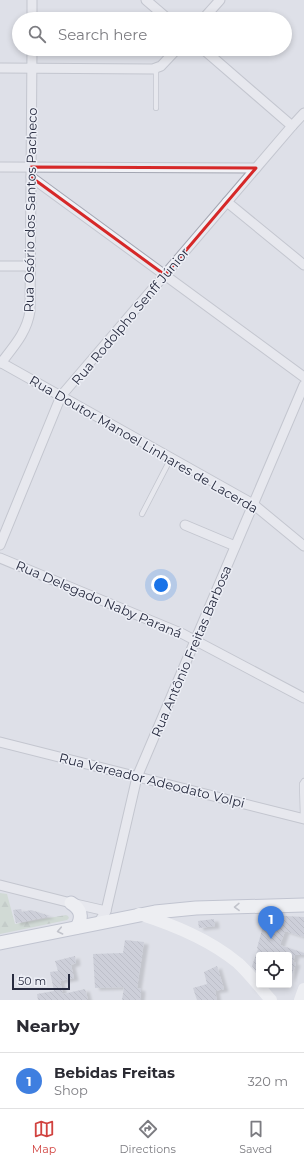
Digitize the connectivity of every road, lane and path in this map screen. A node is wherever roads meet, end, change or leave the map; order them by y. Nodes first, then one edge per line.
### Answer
1 (32, 0) edge
2 (146, 0) edge
3 (220, 0) edge
4 (32, 12) edge
5 (160, 12) edge
6 (209, 12) edge
7 (32, 56) edge
8 (171, 56) edge
9 (211, 56) edge
10 (0, 68) edge
11 (32, 68) junction
12 (156, 68) junction
13 (156, 108) dead end
14 (304, 113) edge
15 (292, 126) junction
16 (0, 166) edge
17 (31, 167) junction
18 (256, 168) junction
19 (31, 177) junction
20 (227, 202) junction
21 (304, 265) edge
22 (0, 266) edge
23 (30, 266) junction
24 (165, 275) junction
25 (1, 362) edge
26 (304, 378) edge
27 (304, 385) edge
28 (62, 396) junction
29 (171, 458) junction
30 (253, 504) junction
31 (142, 514) dead end
32 (185, 525) dead end
33 (0, 545) edge
34 (235, 546) junction
35 (304, 546) edge
36 (0, 558) edge
37 (195, 640) junction
38 (304, 698) edge
39 (0, 742) edge
40 (137, 777) junction
41 (304, 781) edge
42 (303, 806) edge
43 (303, 818) edge
44 (0, 884) edge
45 (71, 903) junction
46 (304, 905) edge
47 (106, 911) junction
48 (139, 914) junction
49 (98, 923) junction
50 (77, 927) junction
51 (0, 943) edge
52 (304, 989) edge
53 (271, 1000) edge
54 (300, 1000) edge

1 - 4 street
2 - 5 street
3 - 6 street
7 - 11 street, Rua Osório dos Santos Pacheco
8 - 12 street
9 - 15 street
10 - 11 street
11 - 12 street
11 - 17 street, Rua Osório dos Santos Pacheco
12 - 13 lane
14 - 15 street, Rua Rodolpho Senff Júnior
15 - 18 street, Rua Rodolpho Senff Júnior
16 - 17 street
17 - 18 street
17 - 19 street, Rua Osório dos Santos Pacheco
18 - 20 street, Rua Rodolpho Senff Júnior
19 - 23 street, Rua Osório dos Santos Pacheco
19 - 24 street
20 - 21 street
20 - 24 street, Rua Rodolpho Senff Júnior
22 - 23 street
23 - 25 street, Rua Osório dos Santos Pacheco
24 - 26 street
24 - 28 street, Rua Rodolpho Senff Júnior
25 - 28 street, Rua Doutor Manoel Linhares de Lacerda
27 - 30 street, Rua Antônio Freitas Barbosa
28 - 29 street, Rua Doutor Manoel Linhares de Lacerda
28 - 33 street, Rua Rodolpho Senff Júnior
29 - 30 street, Rua Doutor Manoel Linhares de Lacerda
29 - 31 lane
30 - 34 street, Rua Antônio Freitas Barbosa
30 - 35 street, Rua Doutor Manoel Linhares de Lacerda
32 - 34 street
34 - 37 street, Rua Antônio Freitas Barbosa
36 - 37 street, Rua Delegado Naby Paraná
37 - 38 street, Rua Delegado Naby Paraná
37 - 40 street, Rua Antônio Freitas Barbosa
39 - 40 street, Rua Vereador Adeodato Volpi
40 - 43 street, Rua Vereador Adeodato Volpi
40 - 47 street, Rua Antônio Freitas Barbosa
41 - 42 lane
42 - 43 lane
44 - 45 street
45 - 47 street
45 - 50 main road
46 -> 48 main road
47 - 49 street, Rua Antônio Freitas Barbosa
48 - 49 main road
48 - 53 street
49 - 50 main road
50 -> 51 main road
52 - 54 street

